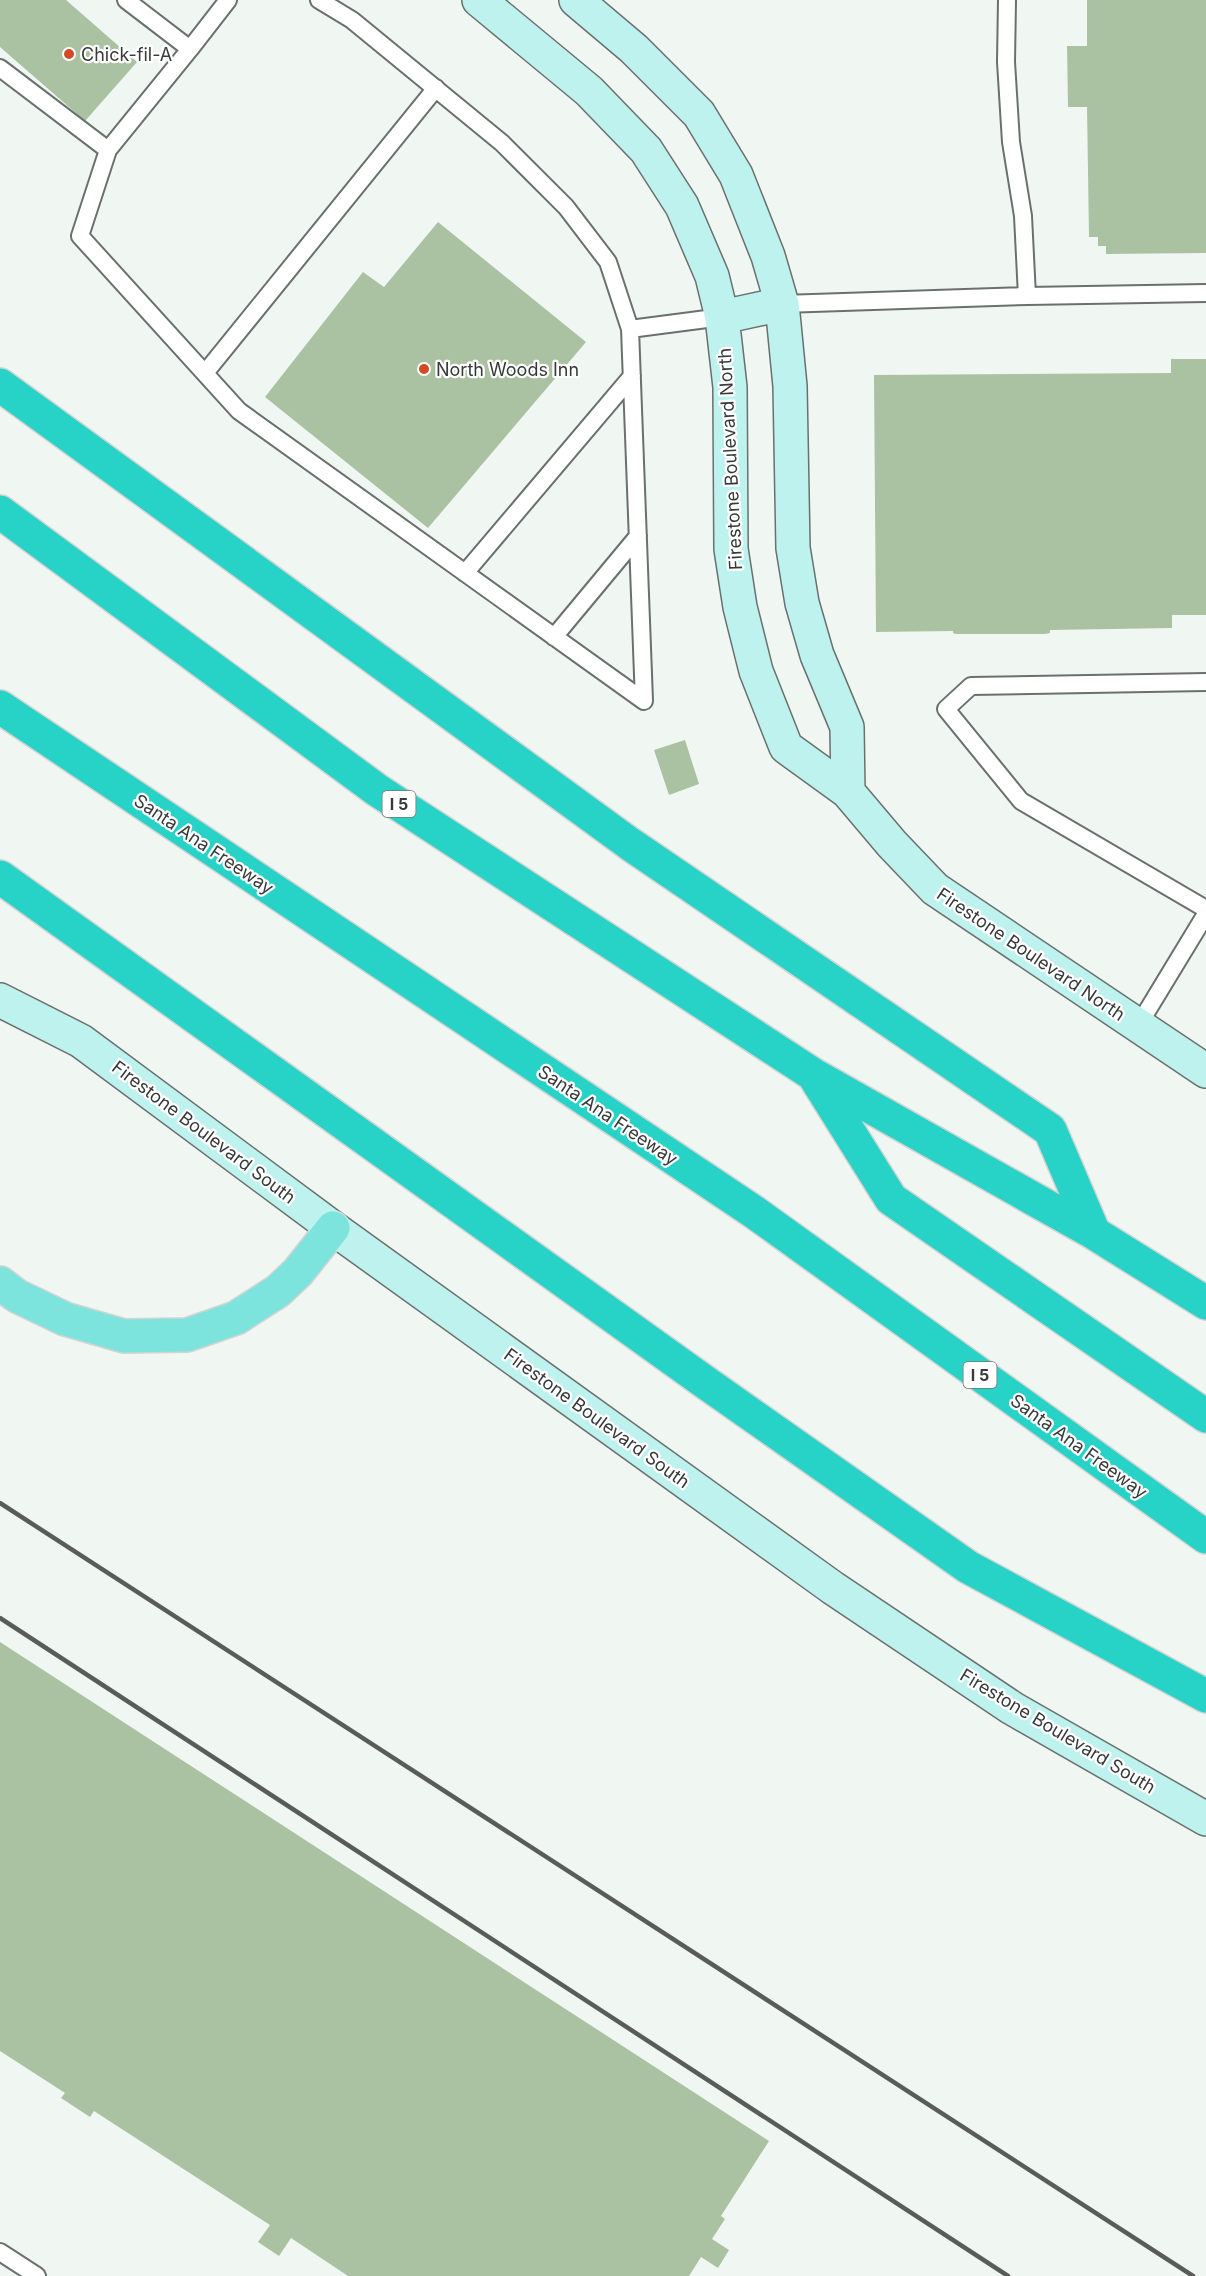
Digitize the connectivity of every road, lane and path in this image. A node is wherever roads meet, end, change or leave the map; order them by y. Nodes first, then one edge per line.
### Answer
1 (126, 0) edge
2 (228, 0) edge
3 (319, 0) edge
4 (479, 0) edge
5 (576, 0) edge
6 (1007, 0) edge
7 (190, 50) junction
8 (0, 68) edge
9 (436, 88) junction
10 (108, 150) junction
11 (1206, 293) edge
12 (1027, 296) junction
13 (782, 304) junction
14 (722, 316) junction
15 (630, 329) junction
16 (205, 373) junction
17 (632, 376) junction
18 (0, 385) edge
19 (0, 512) edge
20 (638, 536) junction
21 (465, 573) junction
22 (554, 637) junction
23 (1206, 682) edge
24 (0, 707) edge
25 (848, 792) junction
26 (0, 877) edge
27 (1206, 909) edge
28 (1206, 914) edge
29 (0, 1000) edge
30 (1138, 1026) junction
31 (1206, 1071) edge
32 (814, 1075) junction
33 (333, 1228) junction
34 (1095, 1233) junction
35 (0, 1283) edge
36 (1206, 1303) edge
37 (1206, 1416) edge
38 (1206, 1537) edge
39 (1206, 1696) edge
40 (1206, 1819) edge
41 (0, 2252) edge
42 (38, 2276) edge

1 - 7 lane
2 - 7 lane
3 - 9 lane
4 - 14 street, Firestone Boulevard North
5 - 13 street
6 - 12 lane
7 - 10 lane
8 - 10 lane
9 - 15 lane
9 - 16 lane
10 - 16 lane
11 - 12 lane
12 - 13 lane
13 - 14 street
13 - 25 street
14 - 15 lane
14 - 25 street, Firestone Boulevard North
15 - 17 lane
16 - 21 lane
17 - 20 lane
17 - 21 lane
18 - 34 highway
19 - 32 highway, I 5
20 - 22 lane
20 - 22 lane
21 - 22 lane
23 - 27 lane
24 - 38 highway, Santa Ana Freeway / I 5
25 - 30 street, Firestone Boulevard North
26 - 39 highway
28 - 30 lane
29 - 33 street, Firestone Boulevard South
30 - 31 street, Firestone Boulevard North
32 - 34 highway, I 5
32 - 37 highway
33 - 35 main road
33 - 40 street, Firestone Boulevard South
34 - 36 highway, I 5
41 - 42 lane

